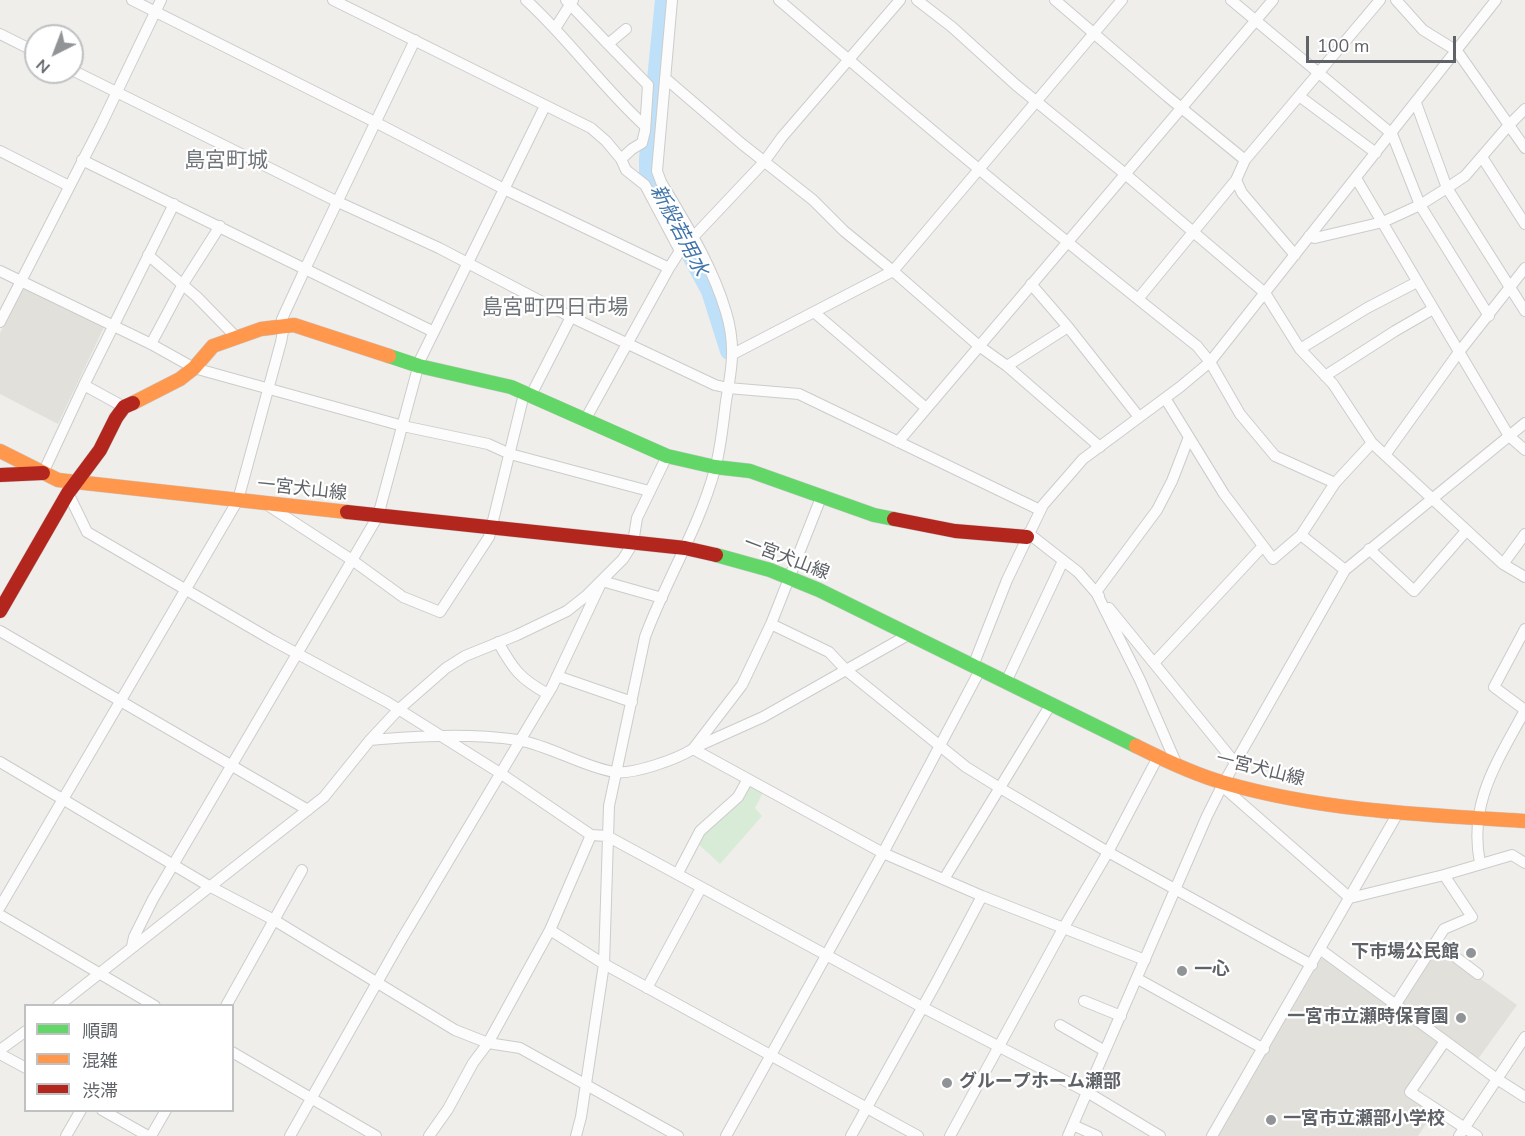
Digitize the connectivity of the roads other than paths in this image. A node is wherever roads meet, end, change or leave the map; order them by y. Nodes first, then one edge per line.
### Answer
1 (132, 0) edge
2 (161, 0) edge
3 (333, 0) edge
4 (526, 0) edge
5 (672, 0) edge
6 (779, 0) edge
7 (900, 0) edge
8 (918, 0) edge
9 (1055, 0) edge
10 (1122, 0) edge
11 (1231, 0) edge
12 (1273, 0) edge
13 (1380, 0) edge
14 (1396, 0) edge
15 (1496, 0) edge
16 (570, 1) edge
17 (155, 11) junction
18 (1256, 21) junction
19 (556, 27) junction
20 (626, 29) dead end
21 (1094, 33) junction
22 (1, 38) edge
23 (415, 40) junction
24 (608, 44) junction
25 (24, 47) edge
26 (1457, 51) junction
27 (848, 60) junction
28 (1317, 74) junction
29 (84, 76) edge
30 (665, 78) junction
31 (116, 92) junction
32 (1299, 96) junction
33 (1037, 103) junction
34 (1416, 103) junction
35 (545, 106) junction
36 (1181, 108) junction
37 (1525, 109) edge
38 (375, 122) junction
39 (1509, 125) junction
40 (645, 126) junction
41 (1392, 134) junction
42 (1525, 148) edge
43 (0, 151) edge
44 (1376, 153) junction
45 (1482, 157) junction
46 (621, 159) junction
47 (82, 160) junction
48 (1245, 160) junction
49 (764, 162) junction
50 (979, 169) junction
51 (1125, 173) junction
52 (1356, 178) junction
53 (1236, 180) junction
54 (69, 186) junction
55 (1447, 188) junction
56 (504, 189) junction
57 (338, 202) junction
58 (174, 204) junction
59 (1420, 205) junction
60 (1383, 222) junction
61 (1525, 224) edge
62 (220, 226) junction
63 (1194, 232) junction
64 (1309, 236) junction
65 (694, 239) junction
66 (1066, 243) junction
67 (682, 250) junction
68 (148, 255) junction
69 (1295, 255) junction
70 (468, 262) junction
71 (669, 268) junction
72 (1525, 268) edge
73 (305, 269) junction
74 (0, 271) edge
75 (893, 271) junction
76 (20, 281) junction
77 (1417, 282) junction
78 (1031, 284) junction
79 (183, 285) junction
80 (1509, 288) junction
81 (1265, 293) junction
82 (1138, 299) junction
83 (1433, 309) junction
84 (1525, 312) edge
85 (815, 313) junction
86 (1489, 316) junction
87 (571, 317) junction
88 (0, 322) edge
89 (113, 326) junction
90 (284, 326) junction
91 (1068, 327) junction
92 (434, 332) junction
93 (236, 337) junction
94 (151, 344) junction
95 (627, 344) junction
96 (979, 346) junction
97 (1300, 349) junction
98 (1459, 352) junction
99 (733, 354) junction
100 (1210, 362) junction
101 (419, 366) junction
102 (1007, 366) junction
103 (194, 368) junction
104 (1325, 376) junction
105 (84, 385) junction
106 (728, 388) junction
107 (268, 390) junction
108 (527, 394) junction
109 (1165, 398) junction
110 (124, 407) junction
111 (926, 408) junction
112 (1139, 417) junction
113 (585, 420) junction
114 (1525, 423) edge
115 (403, 426) junction
116 (1509, 436) junction
117 (1189, 437) junction
118 (898, 441) junction
119 (1372, 443) junction
120 (1100, 447) junction
121 (1525, 450) edge
122 (0, 451) edge
123 (510, 454) junction
124 (1385, 455) junction
125 (667, 456) junction
126 (716, 467) junction
127 (43, 473) junction
128 (0, 475) edge
129 (1335, 483) junction
130 (73, 488) junction
131 (649, 491) junction
132 (822, 495) junction
133 (1431, 498) junction
134 (238, 500) junction
135 (266, 504) junction
136 (1040, 510) junction
137 (378, 516) junction
138 (490, 528) junction
139 (1466, 531) junction
140 (1525, 534) edge
141 (1028, 535) junction
142 (1301, 535) junction
143 (633, 543) junction
144 (1263, 546) junction
145 (685, 548) junction
146 (1369, 549) junction
147 (352, 560) junction
148 (1063, 561) junction
149 (1503, 564) junction
150 (1345, 570) junction
151 (789, 576) junction
152 (1525, 577) edge
153 (602, 581) junction
154 (185, 590) junction
155 (1096, 592) junction
156 (662, 598) junction
157 (0, 611) edge
158 (771, 624) junction
159 (1525, 628) edge
160 (0, 631) edge
161 (908, 634) junction
162 (498, 642) junction
163 (298, 654) junction
164 (1154, 663) junction
165 (976, 668) junction
166 (846, 670) junction
167 (557, 676) junction
168 (1006, 682) junction
169 (548, 694) junction
170 (121, 700) junction
171 (632, 702) junction
172 (1050, 704) junction
173 (398, 710) junction
174 (1525, 710) edge
175 (440, 736) junction
176 (370, 740) junction
177 (520, 741) junction
178 (940, 745) junction
179 (693, 748) junction
180 (1158, 757) junction
181 (0, 762) edge
182 (1236, 764) junction
183 (233, 765) junction
184 (1178, 765) junction
185 (616, 772) junction
186 (500, 773) junction
187 (748, 778) junction
188 (1223, 785) junction
189 (1000, 788) junction
190 (63, 800) junction
191 (309, 810) junction
192 (1398, 813) junction
193 (1478, 819) junction
194 (1525, 821) edge
195 (591, 835) junction
196 (607, 836) junction
197 (1108, 852) junction
198 (883, 853) junction
199 (1480, 863) junction
200 (1525, 863) edge
201 (173, 865) junction
202 (302, 870) dead end
203 (678, 873) junction
204 (1444, 875) junction
205 (944, 879) junction
206 (209, 886) junction
207 (701, 888) junction
208 (1176, 888) junction
209 (982, 896) junction
210 (1350, 898) junction
211 (0, 907) edge
212 (0, 915) edge
213 (274, 920) junction
214 (1064, 927) junction
215 (550, 930) junction
216 (1437, 943) junction
217 (132, 946) junction
218 (1321, 950) junction
219 (827, 954) junction
220 (1145, 960) junction
221 (604, 964) junction
222 (1312, 964) junction
223 (99, 972) junction
224 (1478, 974) dead end
225 (1138, 979) junction
226 (378, 982) junction
227 (647, 988) junction
228 (1084, 1001) dead end
229 (59, 1004) edge
230 (147, 1004) edge
231 (227, 1004) edge
232 (1396, 1004) junction
233 (922, 1007) junction
234 (1121, 1016) junction
235 (1060, 1025) dead end
236 (24, 1033) edge
237 (1525, 1037) edge
238 (1445, 1041) junction
239 (488, 1043) junction
240 (998, 1048) junction
241 (1264, 1049) junction
242 (1105, 1051) junction
243 (0, 1052) edge
244 (234, 1053) edge
245 (771, 1055) junction
246 (24, 1067) edge
247 (1497, 1079) junction
248 (586, 1086) junction
249 (1088, 1092) junction
250 (312, 1097) junction
251 (1525, 1097) edge
252 (867, 1108) junction
253 (80, 1112) edge
254 (106, 1112) edge
255 (165, 1112) edge
256 (1073, 1125) junction
257 (1462, 1132) edge
258 (66, 1136) edge
259 (149, 1136) edge
260 (290, 1136) edge
261 (376, 1136) edge
262 (429, 1136) edge
263 (576, 1136) edge
264 (678, 1136) edge
265 (726, 1136) edge
266 (851, 1136) edge
267 (918, 1136) edge
268 (950, 1136) edge
269 (1068, 1136) edge
270 (1096, 1136) edge
271 (1160, 1136) edge
272 (1212, 1136) edge
273 (1477, 1136) edge

1 - 17 street
2 - 17 street
3 - 23 street
4 - 19 street
5 - 30 street
6 - 27 street
7 - 27 street
8 - 33 street
9 - 21 street
10 - 21 street
11 - 18 street
12 - 18 street
13 - 28 street
14 - 26 street
15 - 26 street
16 - 19 street
16 - 24 street
17 - 31 street
17 - 38 street
18 - 28 street
18 - 36 street
19 - 40 street
20 - 24 street
21 - 33 street
21 - 36 street
22 - 25 street
23 - 35 street
23 - 38 street
24 - 40 street
26 - 34 street
26 - 39 street
27 - 49 street
27 - 50 street
28 - 32 street
28 - 41 street
29 - 31 street
30 - 49 street
30 - 65 street
31 - 47 street
31 - 57 street
32 - 44 street
32 - 48 street
33 - 50 street
33 - 51 street
34 - 41 street
34 - 55 street
35 - 46 street
35 - 56 street
36 - 48 street
36 - 51 street
37 - 39 street
38 - 56 street
38 - 57 street
39 - 42 street
39 - 45 street
40 - 46 street
41 - 44 street
41 - 59 street
43 - 54 street
44 - 52 street
45 - 55 street
45 - 61 street
46 - 67 street
47 - 54 street
47 - 58 street
48 - 53 street
49 - 65 street
49 - 75 street
50 - 66 street
50 - 75 street
51 - 63 street
51 - 66 street
52 - 60 street
52 - 64 street
53 - 63 street
53 - 69 street
54 - 76 street
55 - 59 street
55 - 80 street
56 - 70 street
56 - 71 street
57 - 70 street
57 - 73 street
58 - 62 street
58 - 68 street
59 - 60 street
59 - 86 street
60 - 64 street
60 - 77 street
62 - 73 street
62 - 79 street
63 - 81 street
63 - 82 street
64 - 69 street
65 - 67 street
65 - 99 street
66 - 78 street
66 - 82 street
67 - 71 street
68 - 79 street
68 - 89 street
69 - 81 street
70 - 87 street
70 - 92 street
71 - 95 street
72 - 80 street
73 - 90 street
73 - 92 street
74 - 76 street
75 - 85 street
75 - 96 street
76 - 88 street
76 - 89 street
77 - 83 street
77 - 97 street
78 - 91 street
78 - 96 street
79 - 93 street
79 - 94 street
80 - 84 street
80 - 86 street
81 - 97 street
81 - 100 street
82 - 100 street
83 - 98 street
83 - 104 street
85 - 99 street
85 - 111 street
86 - 98 street
87 - 95 street
87 - 108 street
89 - 94 street
89 - 105 street
90 - 93 main road
90 - 101 main road
90 - 107 street
91 - 102 street
91 - 112 street
92 - 101 street
93 - 103 main road
94 - 103 street
95 - 106 street
95 - 113 street
96 - 102 street
96 - 111 street
97 - 104 street
98 - 116 street
98 - 124 street
99 - 106 street
100 - 109 street
100 - 129 street
101 - 108 main road
101 - 115 street
102 - 120 street
103 - 107 street
103 - 110 main road
104 - 119 street
105 - 110 street
105 - 127 street
106 - 118 street
106 - 126 street
107 - 115 street
107 - 134 street
108 - 113 main road
108 - 123 street
109 - 112 street
109 - 117 street
110 - 130 main road
111 - 118 street
112 - 120 street
113 - 125 main road
114 - 116 street
115 - 123 street
115 - 137 street
116 - 121 street
116 - 133 street
117 - 144 street
117 - 155 street
118 - 136 street
119 - 124 street
119 - 129 street
120 - 136 street
122 - 127 main road, 一宮犬山線
123 - 131 street
123 - 138 street
124 - 133 street
125 - 126 main road
125 - 131 street
126 - 132 main road
126 - 145 street
127 - 128 main road
127 - 130 main road, 一宮犬山線
129 - 142 street
130 - 134 main road, 一宮犬山線
130 - 154 street
130 - 157 main road
131 - 143 street
132 - 141 main road
132 - 151 street
133 - 139 street
133 - 146 street
134 - 135 main road, 一宮犬山線
134 - 154 street
135 - 137 main road, 一宮犬山線
135 - 147 street
136 - 141 street
137 - 138 main road, 一宮犬山線
137 - 147 street
138 - 143 main road, 一宮犬山線
138 - 147 street
139 - 146 street
139 - 149 street
140 - 149 street
141 - 148 street
141 - 165 street
142 - 144 street
142 - 150 street
143 - 145 main road, 一宮犬山線
143 - 153 street
144 - 164 street
145 - 151 main road, 一宮犬山線
145 - 156 street
146 - 150 street
147 - 163 street
148 - 155 street
148 - 168 street
149 - 152 street
150 - 182 street
151 - 158 street
151 - 161 main road, 一宮犬山線
153 - 156 street
153 - 162 street
153 - 167 street
154 - 163 street
154 - 170 street
155 - 164 street
155 - 184 street
156 - 171 street
158 - 166 street
158 - 179 street
159 - 174 street
160 - 170 street
161 - 165 main road, 一宮犬山線
161 - 166 street
162 - 169 street
162 - 173 street
163 - 173 street
163 - 183 street
164 - 182 street
165 - 168 main road, 一宮犬山線
165 - 178 street
166 - 178 street
166 - 179 street
167 - 169 street
167 - 171 street
168 - 172 main road, 一宮犬山線
169 - 177 street
170 - 183 street
170 - 190 street
171 - 185 street
172 - 180 main road, 一宮犬山線
172 - 189 street
173 - 175 street
173 - 176 street
174 - 193 street
175 - 176 street
175 - 177 street
175 - 186 street
176 - 191 street
177 - 185 street
177 - 186 street
178 - 189 street
178 - 198 street
179 - 185 street
179 - 187 street
180 - 184 main road, 一宮犬山線
180 - 197 street
181 - 190 street
182 - 188 street
183 - 191 street
183 - 201 street
184 - 188 main road, 一宮犬山線
185 - 196 street
186 - 195 street
186 - 226 street
187 - 198 street
187 - 203 street
188 - 192 main road, 一宮犬山線
188 - 208 street
188 - 210 street
189 - 197 street
189 - 205 street
190 - 201 street
190 - 211 street
191 - 206 street
192 - 193 main road, 一宮犬山線
192 - 210 street
193 - 194 main road, 一宮犬山線
193 - 199 street
195 - 196 street
195 - 215 street
196 - 203 street
196 - 221 street
197 - 208 street
197 - 214 street
198 - 205 street
198 - 219 street
199 - 200 street
199 - 204 street
201 - 206 street
201 - 217 street
202 - 213 street
203 - 207 street
204 - 210 street
204 - 216 street
205 - 209 street
206 - 213 street
206 - 217 street
207 - 219 street
207 - 227 street
208 - 220 street
208 - 222 street
209 - 214 street
209 - 233 street
210 - 218 street
212 - 223 street
213 - 226 street
213 - 231 street
214 - 220 street
214 - 240 street
215 - 221 street
215 - 239 street
216 - 224 street
216 - 232 street
217 - 223 street
218 - 222 street
218 - 232 street
219 - 233 street
219 - 245 street
220 - 225 street
221 - 227 street
221 - 248 street
222 - 241 street
223 - 229 street
223 - 230 street
225 - 234 street
225 - 241 street
226 - 239 street
226 - 250 street
227 - 245 street
228 - 234 street
232 - 238 street
233 - 240 street
233 - 252 street
234 - 242 street
235 - 242 street
236 - 243 street
237 - 247 street
238 - 247 street
238 - 257 street
239 - 248 street
239 - 262 street
240 - 249 street
240 - 268 street
241 - 272 street
242 - 249 street
243 - 246 street
244 - 250 street
245 - 252 street
245 - 265 street
247 - 251 street
247 - 257 street
248 - 263 street
248 - 264 street
249 - 256 street
249 - 271 street
250 - 260 street
250 - 261 street
252 - 266 street
252 - 267 street
253 - 258 street
254 - 259 street
255 - 259 street
256 - 269 street
256 - 270 street
257 - 273 street

